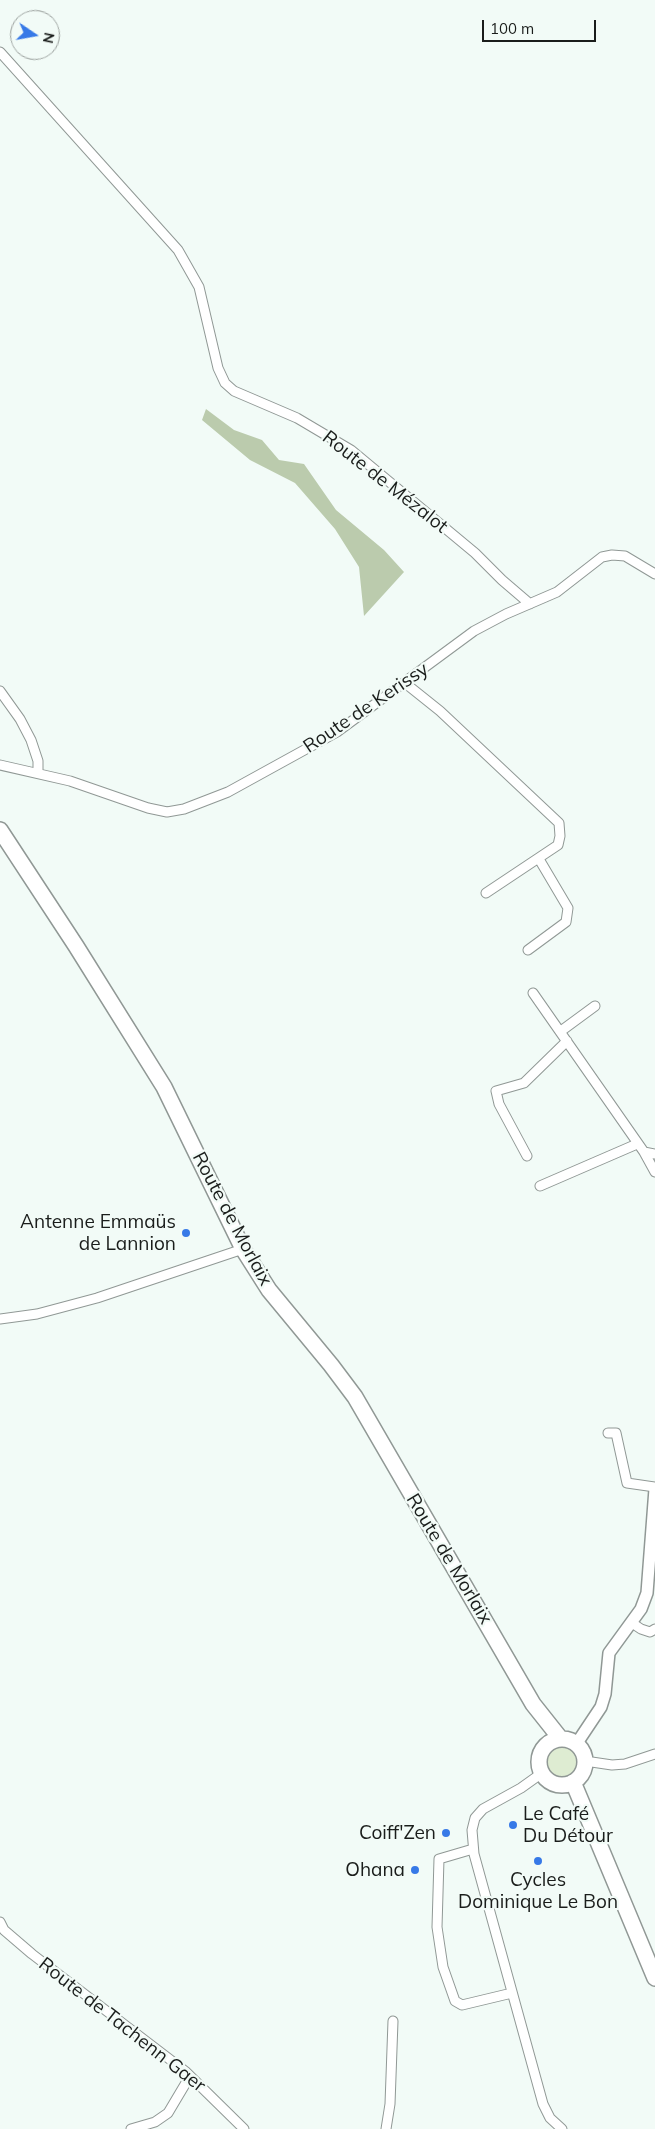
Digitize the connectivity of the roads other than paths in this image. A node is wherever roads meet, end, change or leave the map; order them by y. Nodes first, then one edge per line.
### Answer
1 (0, 52) edge
2 (655, 574) edge
3 (530, 604) junction
4 (405, 683) junction
5 (0, 691) edge
6 (0, 764) edge
7 (38, 773) junction
8 (0, 830) edge
9 (538, 859) junction
10 (486, 893) dead end
11 (528, 950) dead end
12 (533, 993) dead end
13 (595, 1006) dead end
14 (561, 1031) junction
15 (568, 1041) junction
16 (637, 1144) junction
17 (644, 1152) junction
18 (655, 1154) edge
19 (527, 1156) dead end
20 (655, 1172) edge
21 (540, 1186) dead end
22 (243, 1248) junction
23 (0, 1319) edge
24 (608, 1433) dead end
25 (655, 1488) edge
26 (632, 1623) junction
27 (655, 1629) edge
28 (533, 1704) junction
29 (560, 1738) junction
30 (577, 1744) junction
31 (545, 1746) junction
32 (655, 1754) edge
33 (586, 1761) junction
34 (542, 1773) junction
35 (573, 1782) junction
36 (473, 1849) junction
37 (1, 1927) edge
38 (655, 1978) edge
39 (512, 1993) junction
40 (393, 2020) dead end
41 (190, 2076) junction
42 (131, 2129) edge
43 (244, 2129) edge
44 (386, 2129) edge
45 (562, 2129) edge

1 - 3 street, Route de Mézalot
2 - 3 street, Route de Kerissy
3 - 4 street, Route de Kerissy
4 - 7 street, Route de Kerissy
4 - 9 street
5 - 7 street
6 - 7 street, Route de Kerissy
8 - 22 main road, Route de Morlaix
9 - 10 street
9 - 11 street
12 - 14 street
13 - 14 street
14 - 15 street
15 - 16 street
15 - 19 street
16 - 17 street
16 - 21 street
17 - 18 street
17 - 20 street
22 - 23 street
22 - 28 main road, Route de Morlaix
24 - 25 street
25 - 26 street
26 - 27 street
26 - 30 street
28 - 29 main road, Route de Morlaix
28 - 31 main road, Route de Morlaix
29 - 30 main road
29 - 31 main road
30 - 33 main road
31 - 34 main road
32 - 33 street
33 - 35 main road
34 - 35 main road
34 - 36 street
35 - 38 main road
36 - 39 street
36 - 39 street
37 - 41 street, Route de Tachenn Gaer
39 - 45 street
40 - 44 street
41 - 42 street
41 - 43 street, Route de Tachenn Gaer

